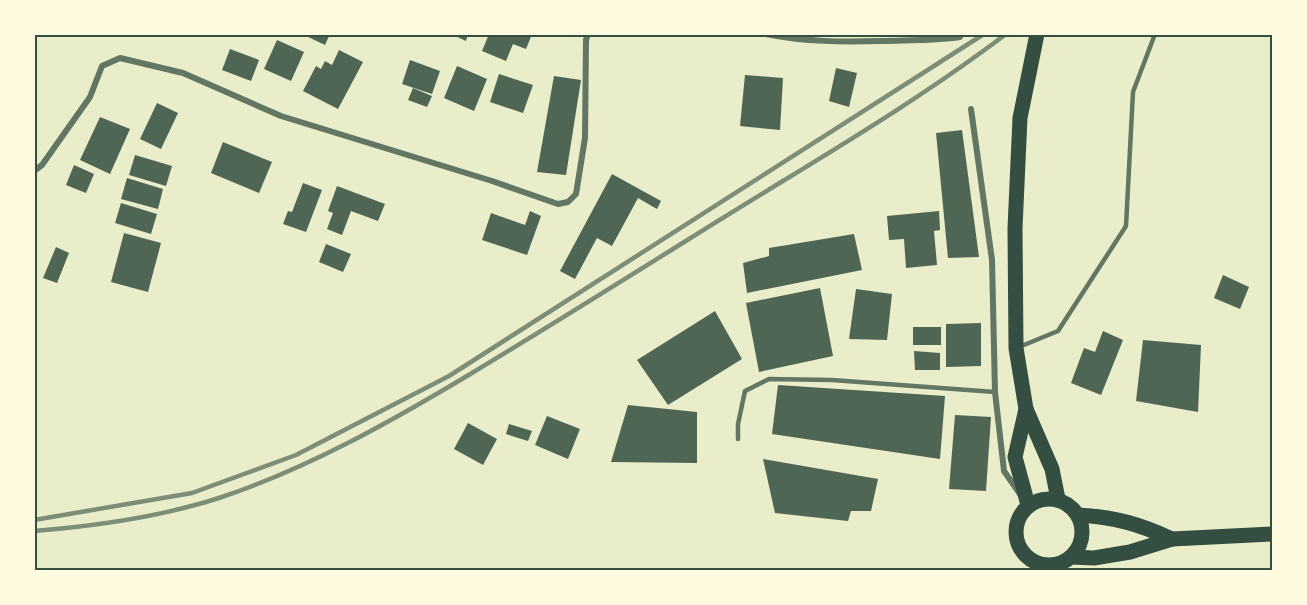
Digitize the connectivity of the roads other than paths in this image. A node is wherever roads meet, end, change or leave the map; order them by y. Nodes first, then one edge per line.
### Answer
1 (588, 34) edge
2 (766, 34) edge
3 (961, 34) edge
4 (1037, 34) edge
5 (1155, 34) edge
6 (971, 109) dead end
7 (34, 171) edge
8 (1016, 348) junction
9 (995, 392) junction
10 (1026, 409) junction
11 (738, 439) dead end
12 (1058, 499) junction
13 (1028, 505) junction
14 (1078, 515) junction
15 (1272, 534) edge
16 (1172, 539) junction
17 (1023, 553) junction
18 (1060, 564) edge
19 (1021, 570) edge

1 - 7 street
2 - 3 street
4 - 8 main road
5 - 8 lane
6 - 9 street
8 - 10 main road
9 - 11 lane
9 - 13 street
10 - 12 main road
10 - 13 main road
12 - 13 main road
12 - 14 main road
13 - 17 main road
14 - 16 main road
14 - 18 main road
15 - 16 main road
16 - 18 main road
17 - 18 main road
17 - 19 main road

